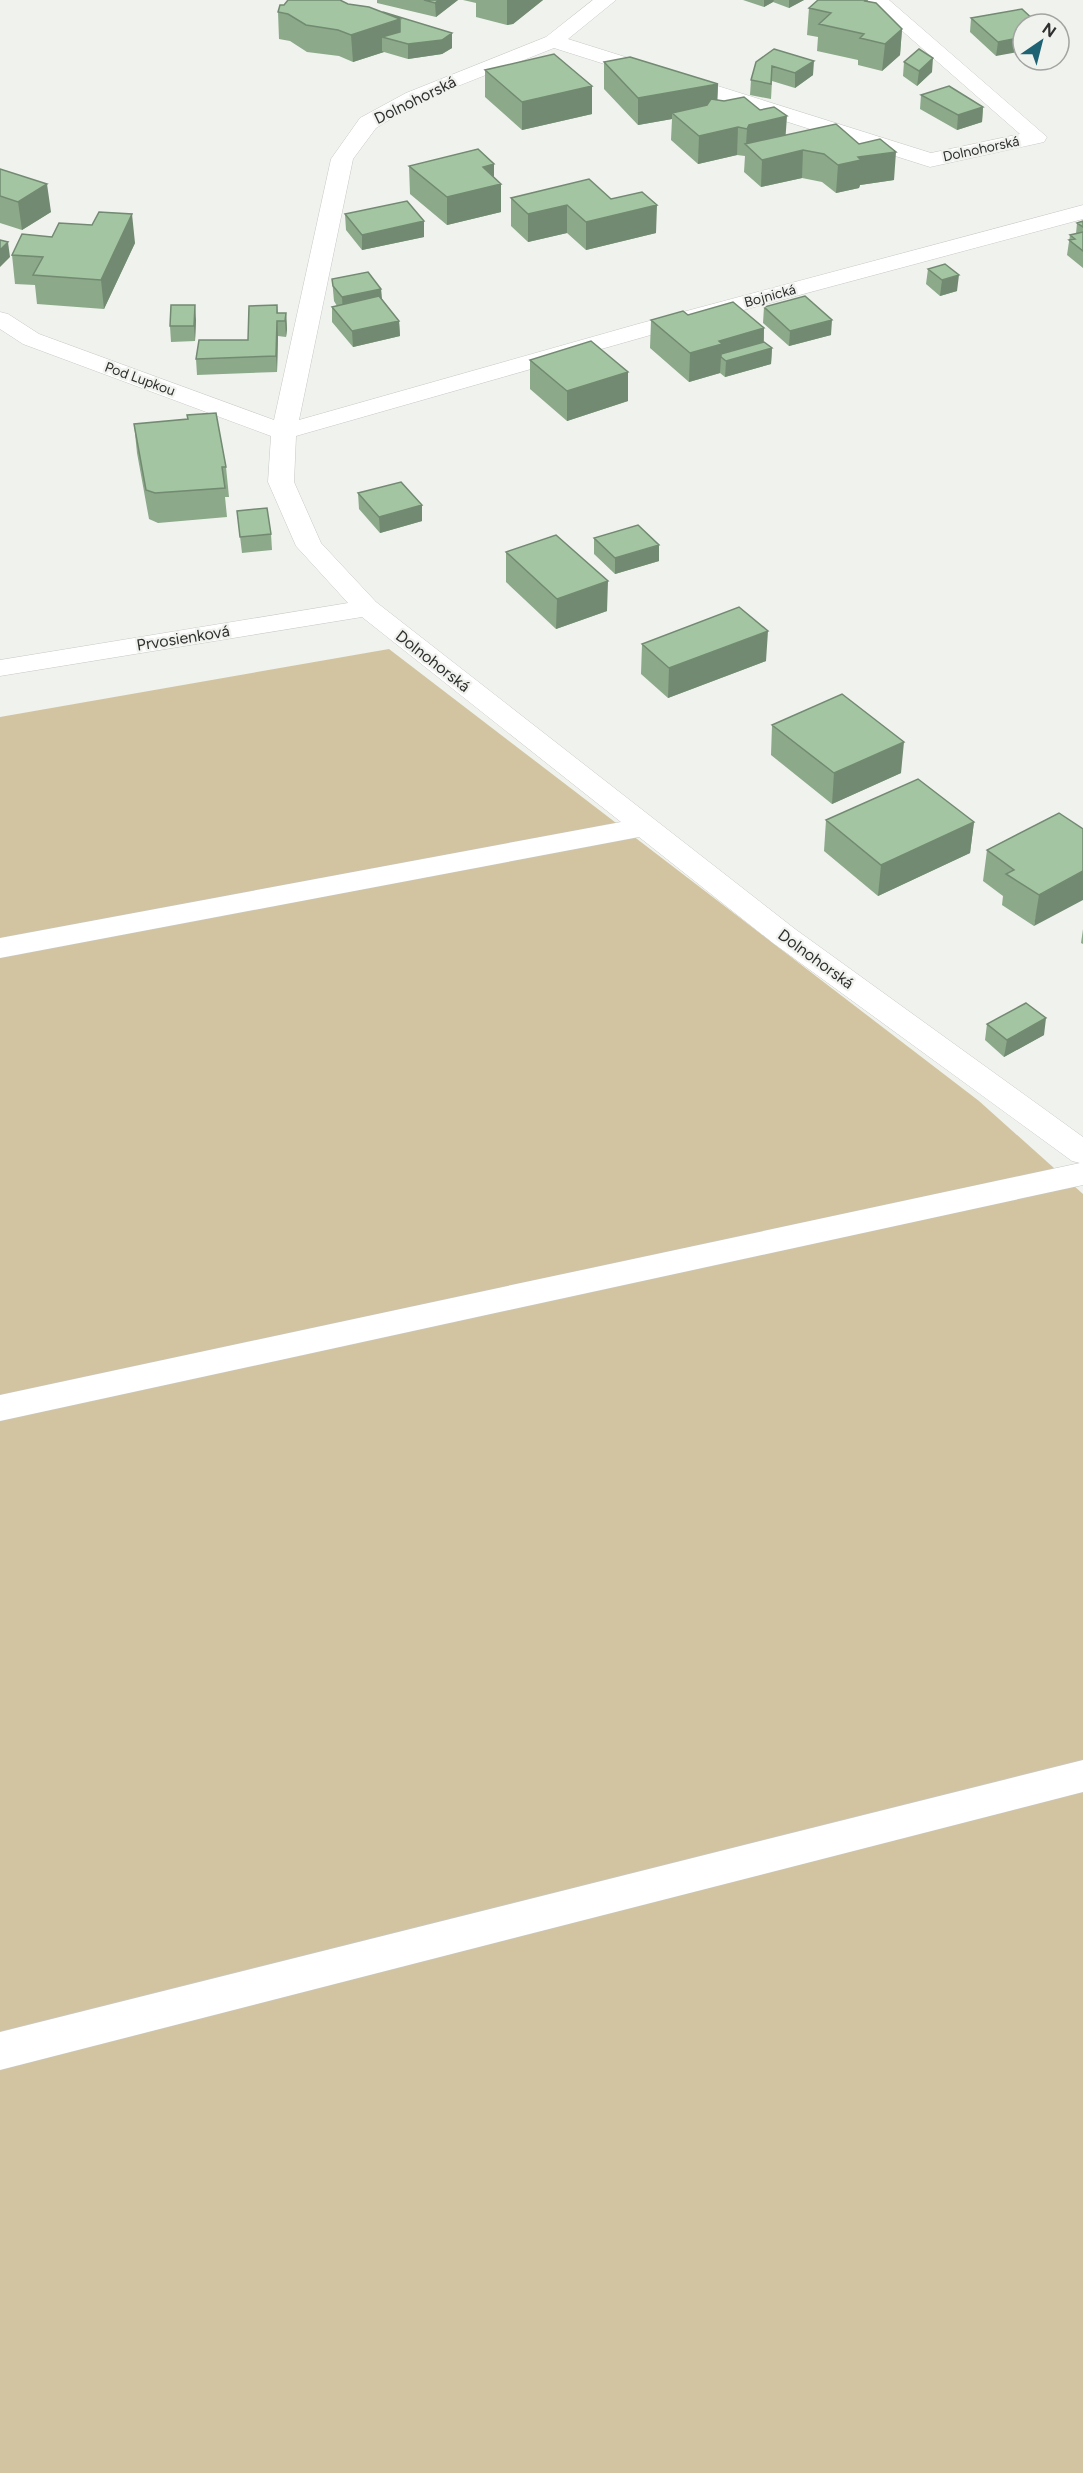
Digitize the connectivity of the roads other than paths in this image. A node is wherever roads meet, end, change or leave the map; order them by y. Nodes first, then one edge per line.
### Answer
1 (606, 0) edge
2 (877, 0) edge
3 (553, 41) junction
4 (1083, 212) edge
5 (0, 319) edge
6 (284, 432) junction
7 (367, 608) junction
8 (0, 668) edge
9 (644, 827) junction
10 (0, 948) edge
11 (1083, 1153) edge
12 (1083, 1174) edge
13 (0, 1408) edge
14 (1083, 1776) edge
15 (0, 2051) edge

1 - 3 street, Dolnohorská
2 - 3 street, Dolnohorská
3 - 6 street, Dolnohorská
4 - 6 street, Bojnická
5 - 6 street, Pod Lupkou
6 - 7 street, Dolnohorská
7 - 8 street, Prvosienková
7 - 9 street, Dolnohorská
9 - 10 street
9 - 11 street, Dolnohorská
12 - 13 street
14 - 15 street

